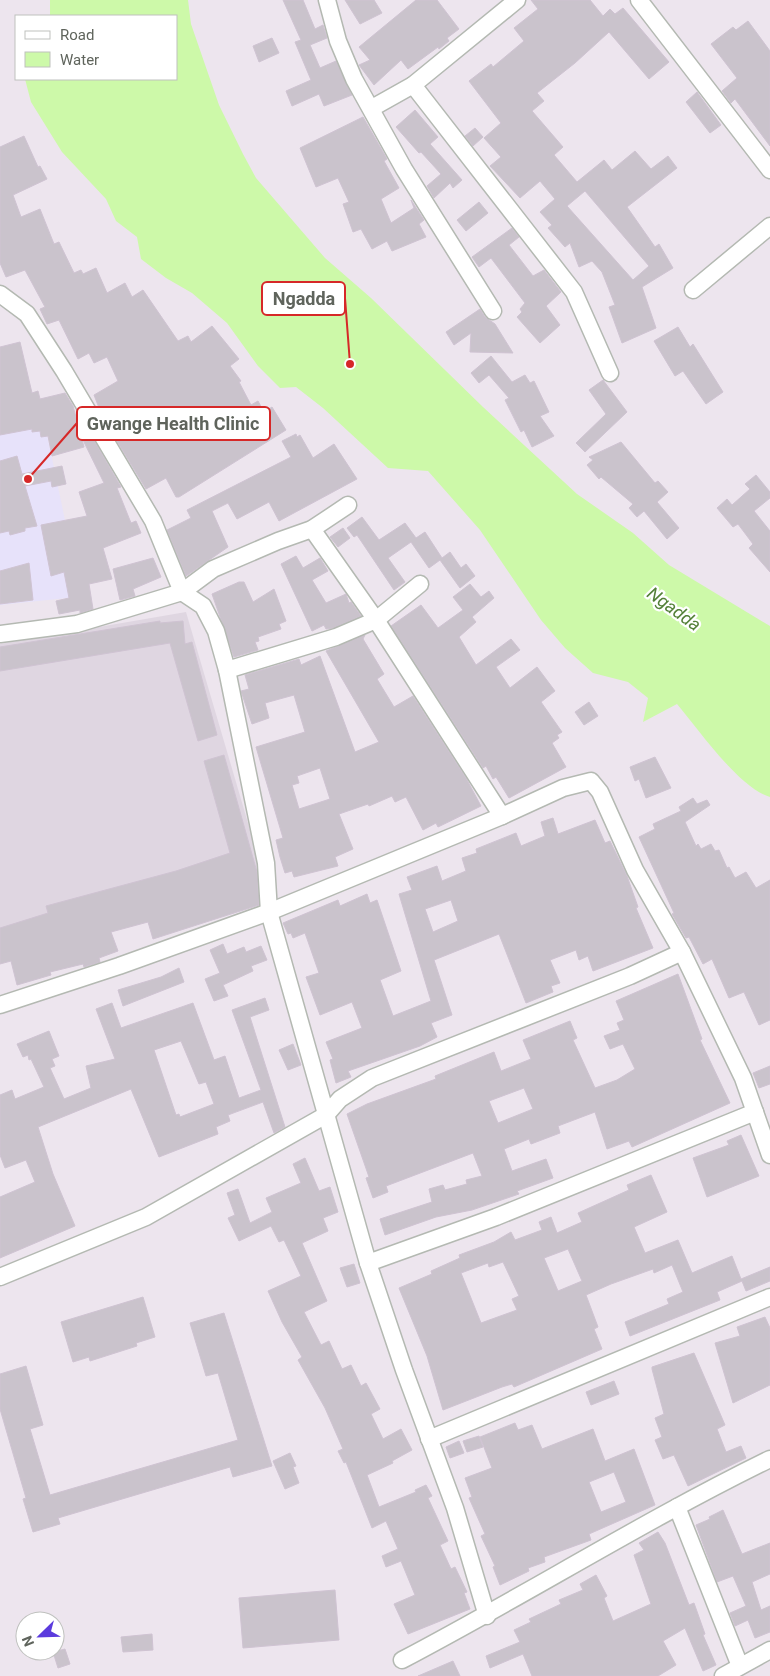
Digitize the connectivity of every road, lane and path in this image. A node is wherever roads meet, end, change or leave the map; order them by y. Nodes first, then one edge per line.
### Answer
1 (327, 0) edge
2 (517, 0) edge
3 (639, 0) edge
4 (413, 85) junction
5 (372, 108) junction
6 (770, 170) edge
7 (770, 226) edge
8 (693, 290) dead end
9 (0, 294) edge
10 (493, 311) dead end
11 (610, 373) dead end
12 (348, 505) dead end
13 (312, 529) junction
14 (420, 584) dead end
15 (182, 592) junction
16 (376, 620) junction
17 (0, 634) edge
18 (227, 670) junction
19 (502, 816) junction
20 (269, 912) junction
21 (682, 952) junction
22 (0, 1005) edge
23 (755, 1112) junction
24 (326, 1115) junction
25 (770, 1155) edge
26 (368, 1263) junction
27 (0, 1277) edge
28 (770, 1297) edge
29 (429, 1438) junction
30 (770, 1459) edge
31 (677, 1507) junction
32 (487, 1616) junction
33 (770, 1650) edge
34 (402, 1660) dead end
35 (740, 1666) junction
36 (723, 1676) edge

1 - 5 street
2 - 4 street
3 - 6 street
4 - 5 street
4 - 11 street
5 - 10 street
7 - 8 street
9 - 15 street
12 - 13 street
13 - 15 street
13 - 16 street
14 - 16 street
15 - 17 street
15 - 18 street
16 - 18 street
16 - 19 street
18 - 20 street
19 - 20 street
19 - 21 street
20 - 22 street
20 - 24 street
21 - 23 street
21 - 24 street
23 - 25 street
23 - 26 street
24 - 26 street
24 - 27 street
26 - 29 street
28 - 29 street
29 - 32 street
30 - 31 street
31 - 32 street
31 - 35 street
32 - 34 street
33 - 35 street
35 - 36 street

